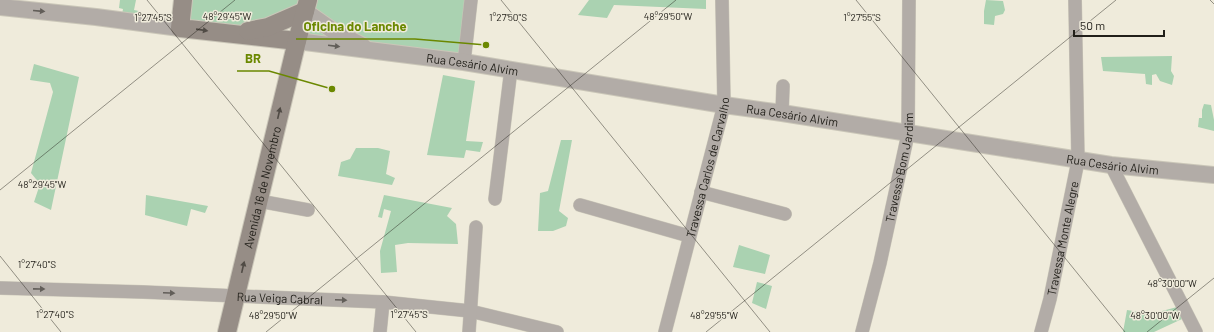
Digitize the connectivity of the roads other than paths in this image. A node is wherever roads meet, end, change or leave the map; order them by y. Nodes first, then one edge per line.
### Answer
1 (183, 0) edge
2 (471, 0) edge
3 (722, 0) edge
4 (909, 0) edge
5 (1075, 0) edge
6 (307, 5) edge
7 (0, 9) edge
8 (180, 28) junction
9 (224, 33) junction
10 (296, 41) junction
11 (372, 50) junction
12 (464, 62) junction
13 (511, 69) junction
14 (783, 86) dead end
15 (724, 105) junction
16 (782, 113) junction
17 (908, 134) junction
18 (1078, 161) junction
19 (1111, 165) junction
20 (1214, 175) edge
21 (701, 192) junction
22 (495, 199) dead end
23 (258, 201) junction
24 (580, 205) dead end
25 (308, 210) dead end
26 (785, 214) dead end
27 (476, 227) dead end
28 (690, 236) junction
29 (0, 288) edge
30 (236, 296) junction
31 (383, 302) junction
32 (470, 311) junction
33 (227, 332) edge
34 (380, 332) edge
35 (469, 332) edge
36 (557, 332) edge
37 (665, 332) edge
38 (862, 332) edge
39 (1041, 332) edge
40 (1196, 332) edge

1 - 8 main road
2 - 12 street
3 - 15 street, Travessa Carlos de Carvalho
4 - 17 street, Travessa Bom Jardim
5 - 18 street, Travessa Monte Alegre
6 - 9 main road
6 - 10 main road, Avenida 16 de Novembro
6 - 11 street, Rua Cesário Alvim
7 -> 8 street
8 -> 9 main road
9 - 10 main road
10 -> 11 street, Rua Cesário Alvim
23 -> 10 main road, Avenida 16 de Novembro
11 - 12 street, Rua Cesário Alvim
12 - 13 street, Rua Cesário Alvim
13 - 15 street, Rua Cesário Alvim
13 - 22 street
14 - 16 street
15 - 16 street, Rua Cesário Alvim
15 - 21 street, Travessa Carlos de Carvalho
16 - 17 street, Rua Cesário Alvim
17 - 18 street, Rua Cesário Alvim
17 - 38 street, Travessa Bom Jardim
18 - 19 street, Rua Cesário Alvim
18 - 39 street, Travessa Monte Alegre
19 - 20 street, Rua Cesário Alvim
19 - 40 street
21 - 26 street
21 - 28 street, Travessa Carlos de Carvalho
23 - 25 street
30 -> 23 main road, Avenida 16 de Novembro
24 - 28 street
27 - 32 street
28 - 37 street, Travessa Carlos de Carvalho
29 -> 30 street, Rua Veiga Cabral
30 -> 31 street, Rua Veiga Cabral
30 - 33 main road, Avenida 16 de Novembro
31 - 32 street, Rua Veiga Cabral
31 - 34 street
32 - 35 street
32 - 36 street, Rua Veiga Cabral

